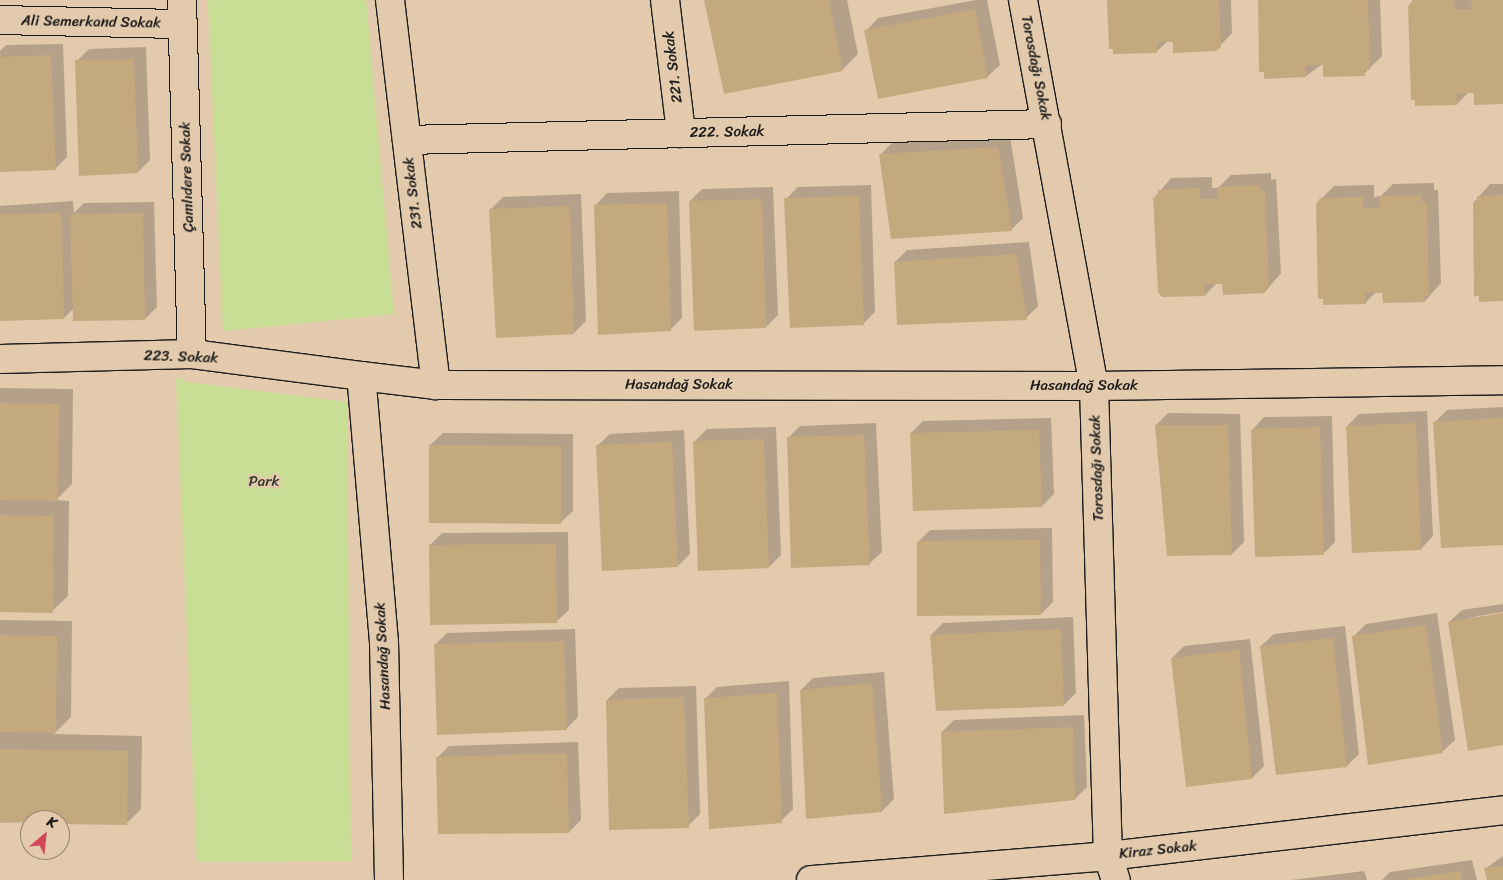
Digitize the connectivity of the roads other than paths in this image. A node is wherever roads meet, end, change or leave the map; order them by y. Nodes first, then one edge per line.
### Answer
1 (390, 0) edge
2 (665, 0) edge
3 (1023, 0) edge
4 (182, 12) edge
5 (0, 20) edge
6 (1047, 124) junction
7 (680, 133) junction
8 (407, 140) junction
9 (192, 354) junction
10 (0, 359) edge
11 (361, 376) junction
12 (1503, 380) edge
13 (436, 385) junction
14 (1094, 386) junction
15 (1503, 810) edge
16 (1112, 868) edge
17 (389, 880) edge
18 (811, 880) edge

1 - 8 street, 231. Sokak
2 - 7 street, 221. Sokak
3 - 6 street, Torosdağı Sokak
4 - 5 street, Ali Semerkand Sokak
4 - 9 street, Çamlıdere Sokak
6 - 7 street, 222. Sokak
6 - 14 street, Torosdağı Sokak
7 - 8 street, 222. Sokak
8 - 13 street, 231. Sokak
9 - 10 street, 223. Sokak
9 - 11 street, 223. Sokak
11 - 13 street, Hasandağ Sokak
11 - 17 street, Hasandağ Sokak
12 - 14 street, Hasandağ Sokak
13 - 14 street, Hasandağ Sokak
14 - 16 street, Torosdağı Sokak
15 - 16 street, Kiraz Sokak
16 - 18 street, Kiraz Sokak

